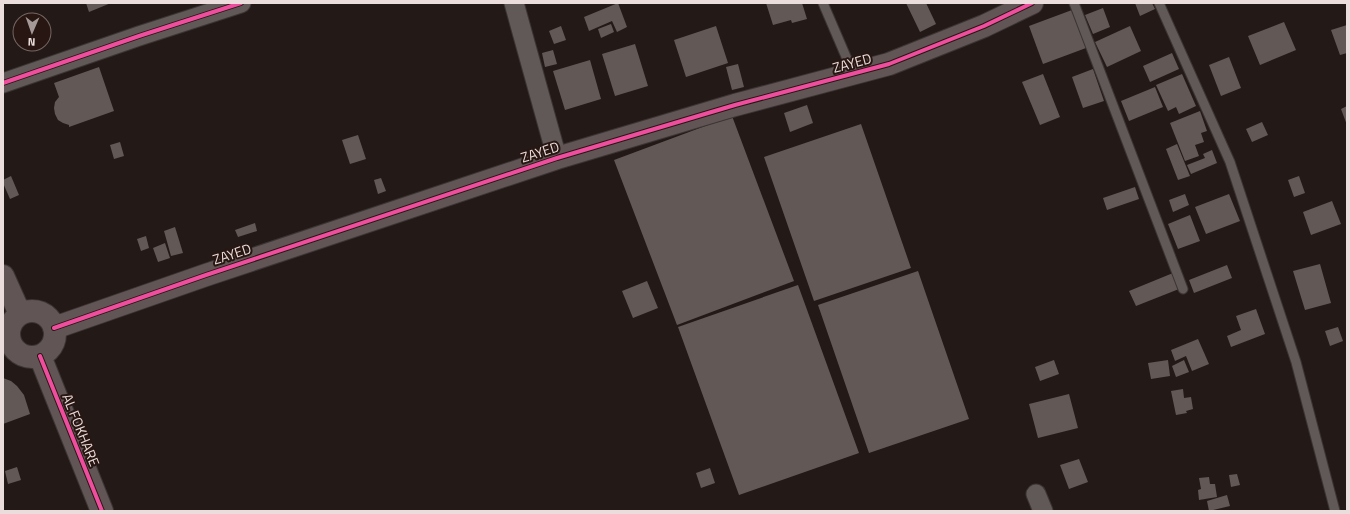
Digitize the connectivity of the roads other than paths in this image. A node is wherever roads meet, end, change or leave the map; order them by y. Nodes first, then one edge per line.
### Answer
1 (241, 3) edge
2 (514, 3) edge
3 (823, 3) edge
4 (1032, 3) edge
5 (1074, 3) edge
6 (1159, 3) edge
7 (854, 74) junction
8 (3, 83) edge
9 (557, 158) junction
10 (3, 276) edge
11 (1183, 289) dead end
12 (20, 314) junction
13 (54, 328) junction
14 (6, 345) edge
15 (40, 356) junction
16 (102, 511) edge
17 (1335, 511) edge

1 - 8 street
2 - 9 street
3 - 7 lane
4 - 7 street, ZAYED
5 - 11 lane
6 - 17 lane
7 - 9 street, ZAYED
9 - 13 street, ZAYED
10 - 12 street
12 - 13 street
12 - 14 street
13 - 15 street
14 - 15 street
15 - 16 street, AL FOKHARE

